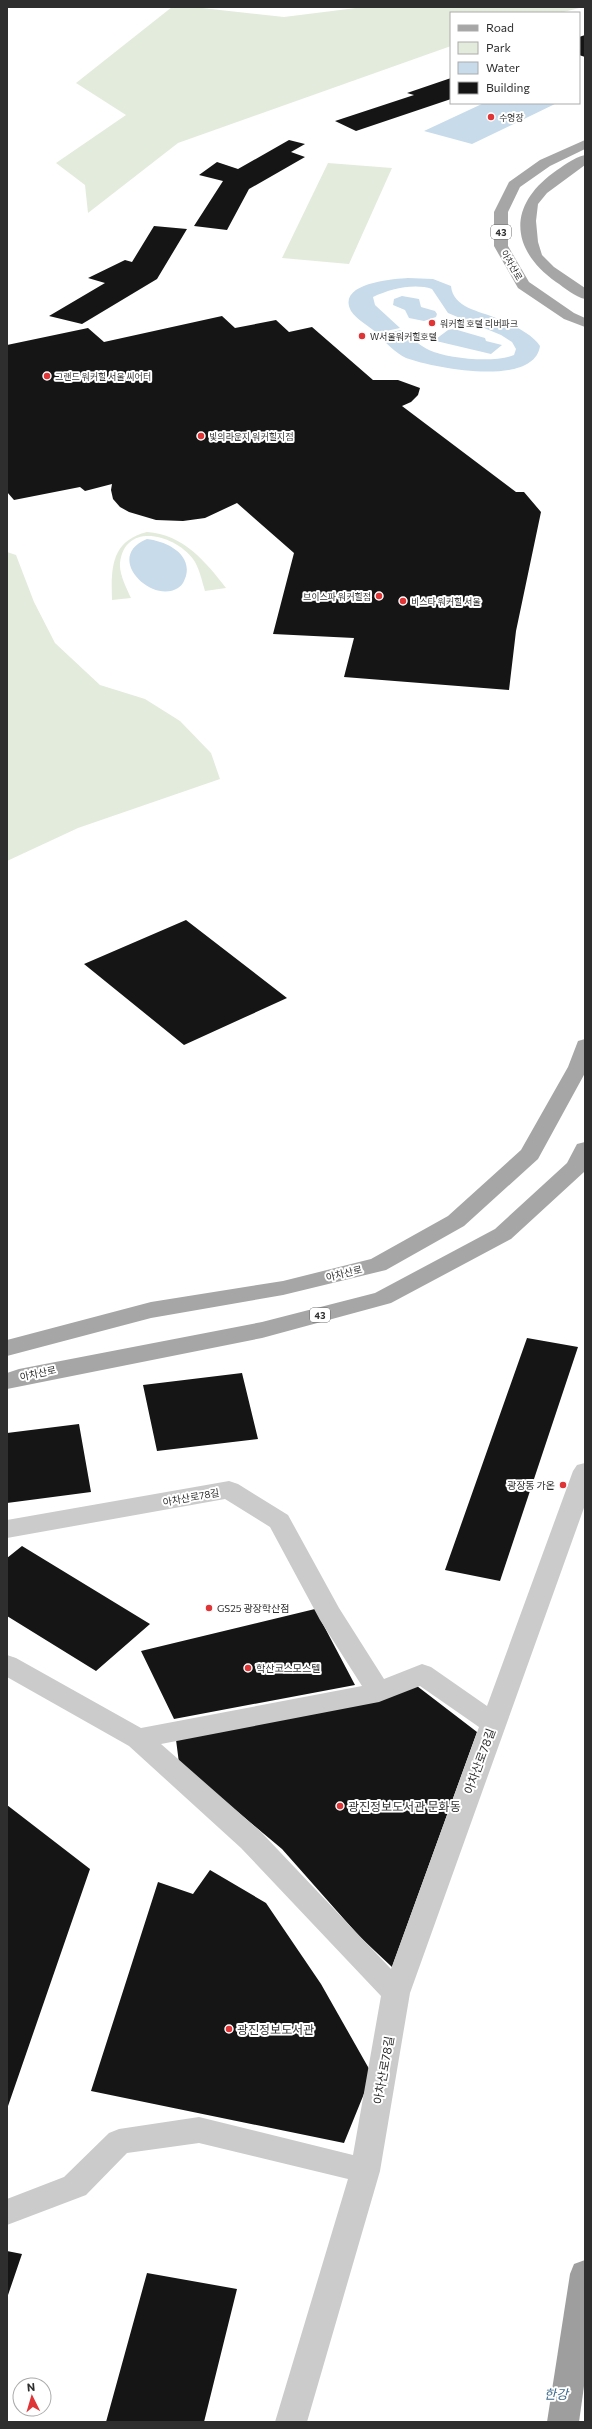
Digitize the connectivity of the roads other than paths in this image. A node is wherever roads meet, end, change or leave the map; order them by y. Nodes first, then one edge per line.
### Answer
1 (585, 144) edge
2 (585, 159) edge
3 (585, 295) edge
4 (585, 323) edge
5 (585, 1045) edge
6 (585, 1149) edge
7 (7, 1348) edge
8 (7, 1381) edge
9 (585, 1471) edge
10 (7, 1529) edge
11 (7, 1665) edge
12 (380, 1692) junction
13 (493, 1723) junction
14 (138, 1739) junction
15 (396, 1993) junction
16 (365, 2171) junction
17 (7, 2212) edge
18 (585, 2274) edge
19 (291, 2422) edge
20 (562, 2422) edge

1 - 4 main road, 아차산로 / 43
2 - 3 main road
5 - 7 main road, 아차산로
6 - 8 main road, 아차산로 / 43
9 - 13 street, 아차산로78길
10 - 12 street, 아차산로78길
11 - 14 street
12 - 13 street, 아차산로78길
12 - 14 street
13 - 15 street, 아차산로78길
14 - 15 street
15 - 16 street, 아차산로78길
16 - 17 street
16 - 19 street, 아차산로78길
18 - 20 highway

